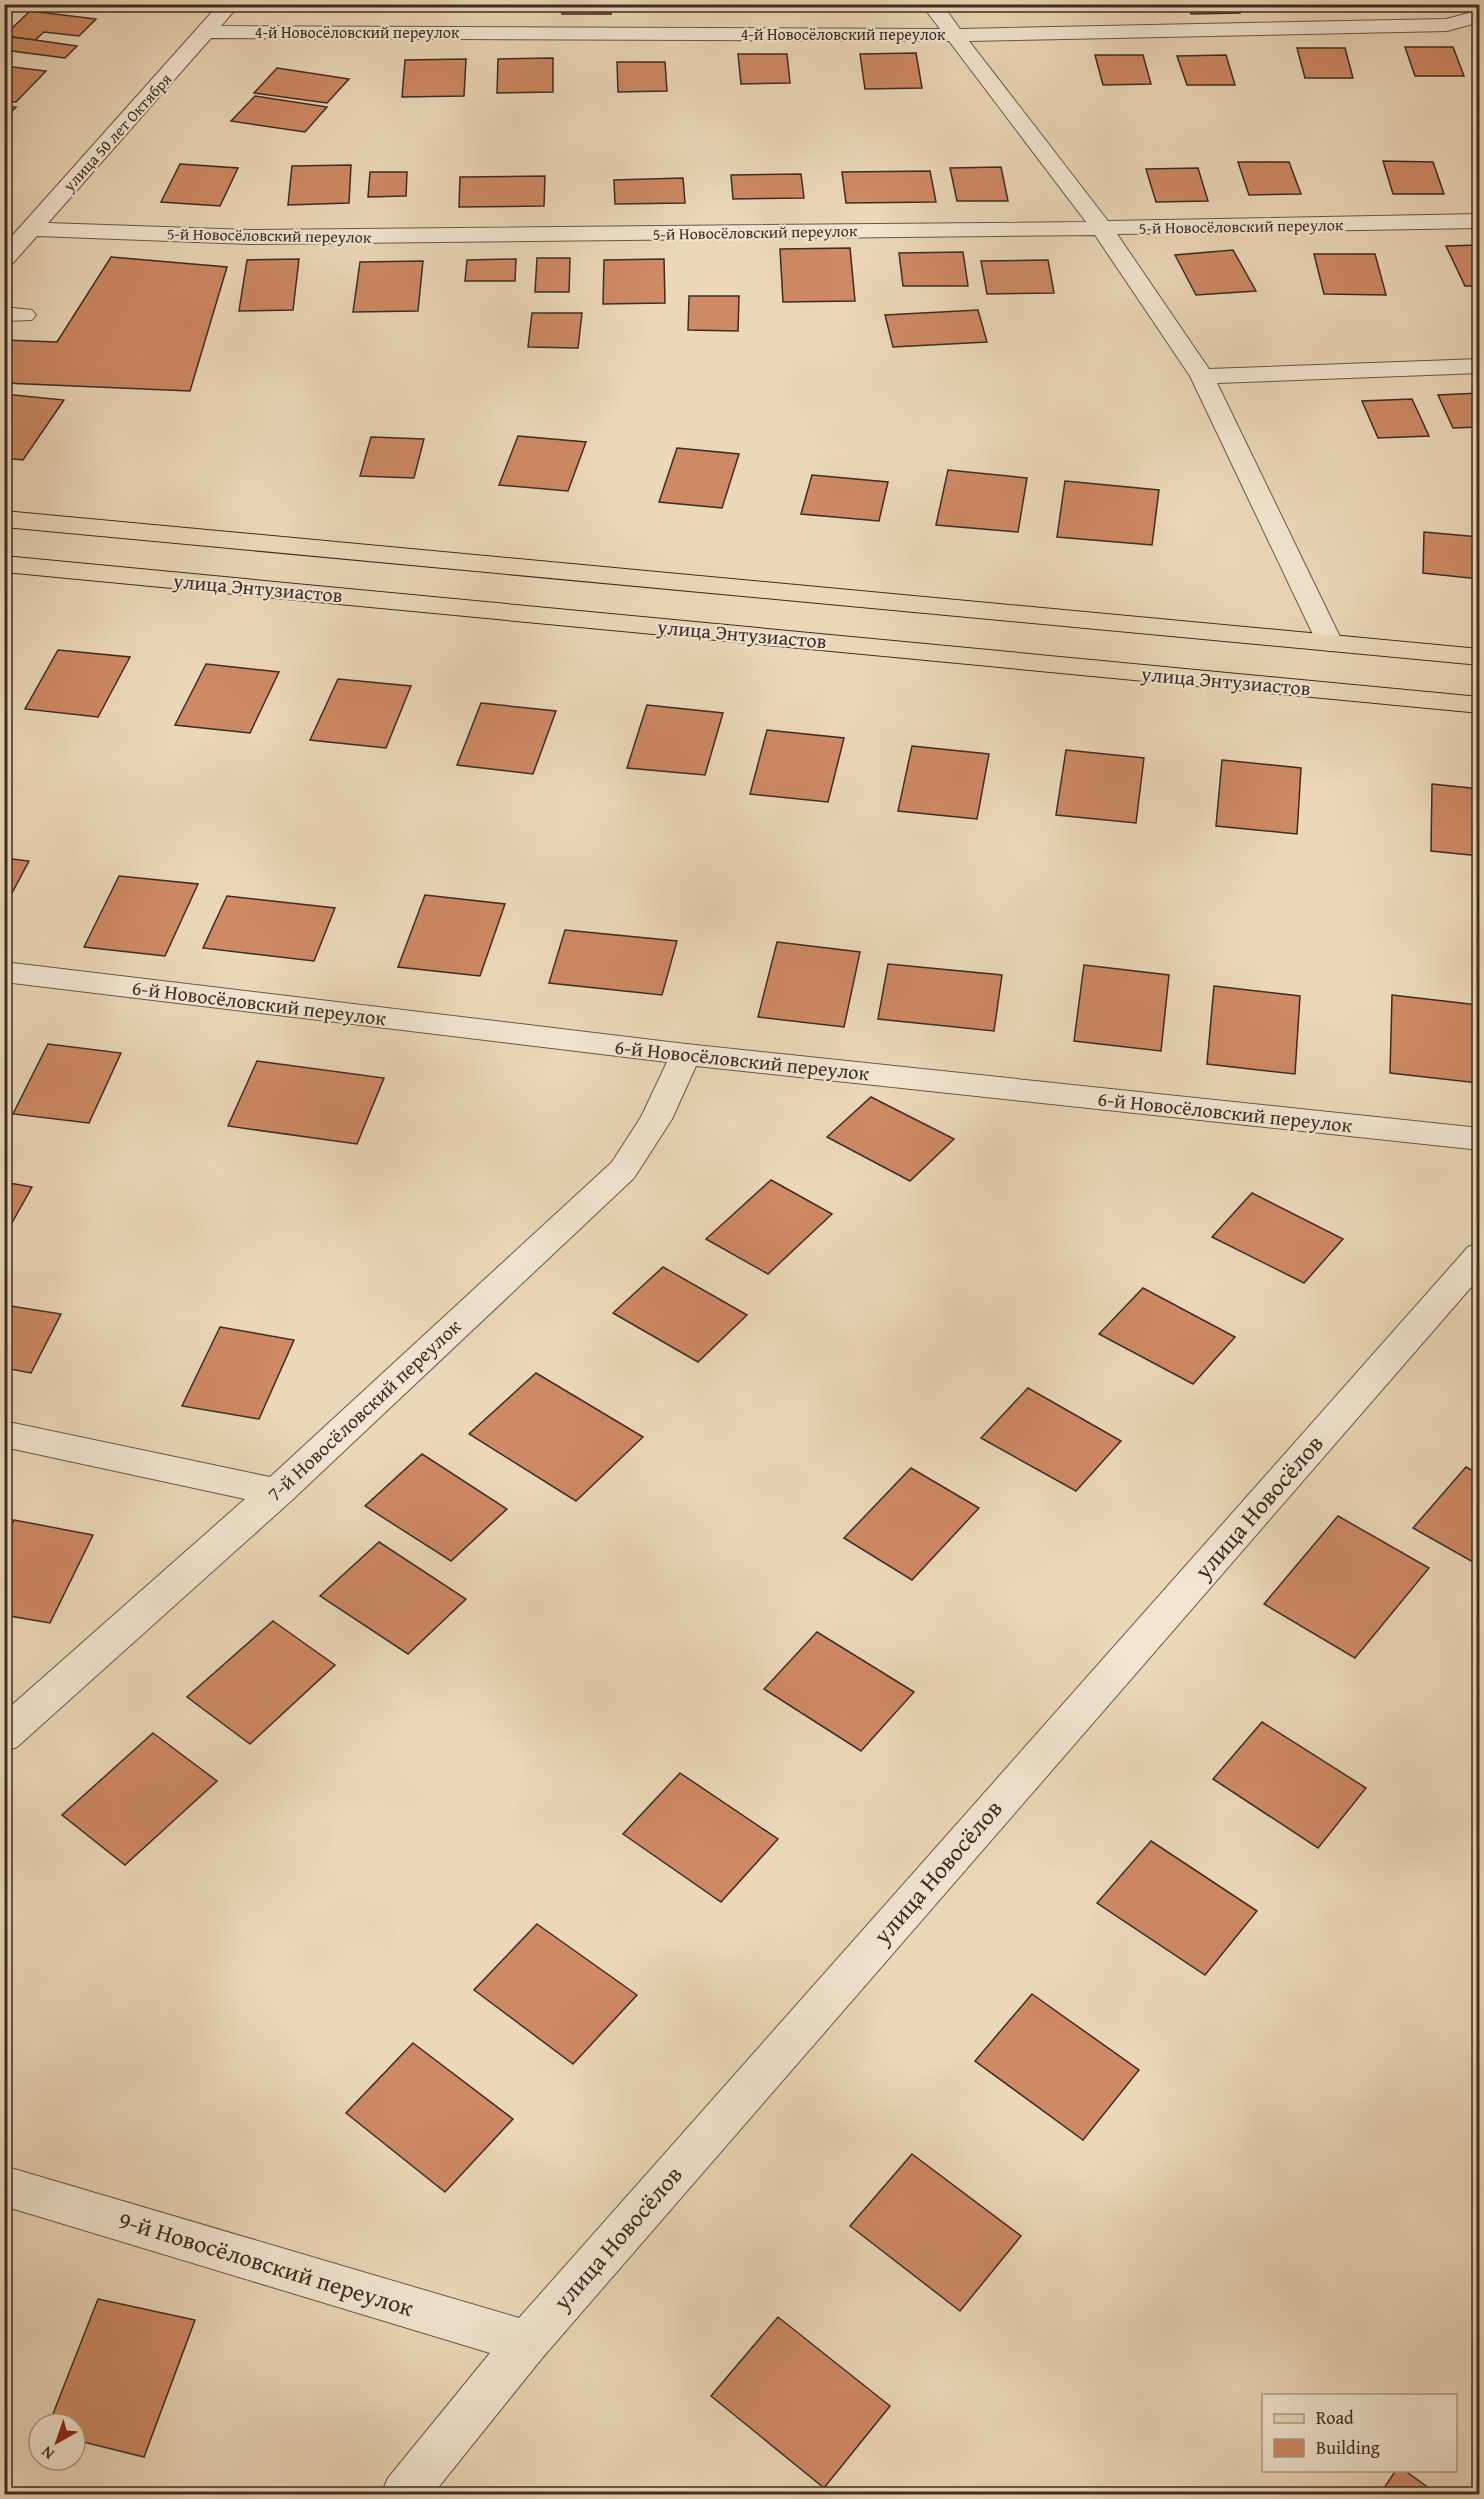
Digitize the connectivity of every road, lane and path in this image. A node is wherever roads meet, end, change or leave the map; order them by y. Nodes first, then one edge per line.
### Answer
1 (230, 4) edge
2 (931, 4) edge
3 (1479, 16) edge
4 (206, 32) junction
5 (956, 35) junction
6 (1479, 221) edge
7 (1102, 228) junction
8 (30, 229) junction
9 (5, 258) edge
10 (1479, 366) edge
11 (1202, 376) junction
12 (4, 519) edge
13 (4, 564) edge
14 (1330, 643) junction
15 (1479, 657) edge
16 (1479, 705) edge
17 (4, 972) edge
18 (686, 1054) junction
19 (1479, 1139) edge
20 (1479, 1255) edge
21 (4, 1434) edge
22 (277, 1492) junction
23 (4, 1736) edge
24 (4, 2186) edge
25 (527, 2342) junction
26 (404, 2494) edge

1 - 4 street, улица 50 лет Октября
2 - 5 street
3 - 5 street, 4-й Новосёловский переулок
4 - 5 street, 4-й Новосёловский переулок
4 - 8 street, улица 50 лет Октября
5 - 7 street
6 - 7 street, 5-й Новосёловский переулок
7 - 8 street, 5-й Новосёловский переулок
7 - 11 street
8 - 9 street, улица 50 лет Октября
10 - 11 street
11 - 14 street
12 - 14 main road
13 - 16 main road, улица Энтузиастов
14 - 15 main road
17 - 18 street, 6-й Новосёловский переулок
18 - 19 street, 6-й Новосёловский переулок
18 - 22 street, 7-й Новосёловский переулок
20 - 25 street, улица Новосёлов
21 - 22 street
22 - 23 street, 7-й Новосёловский переулок
24 - 25 street, 9-й Новосёловский переулок
25 - 26 street, улица Новосёлов

